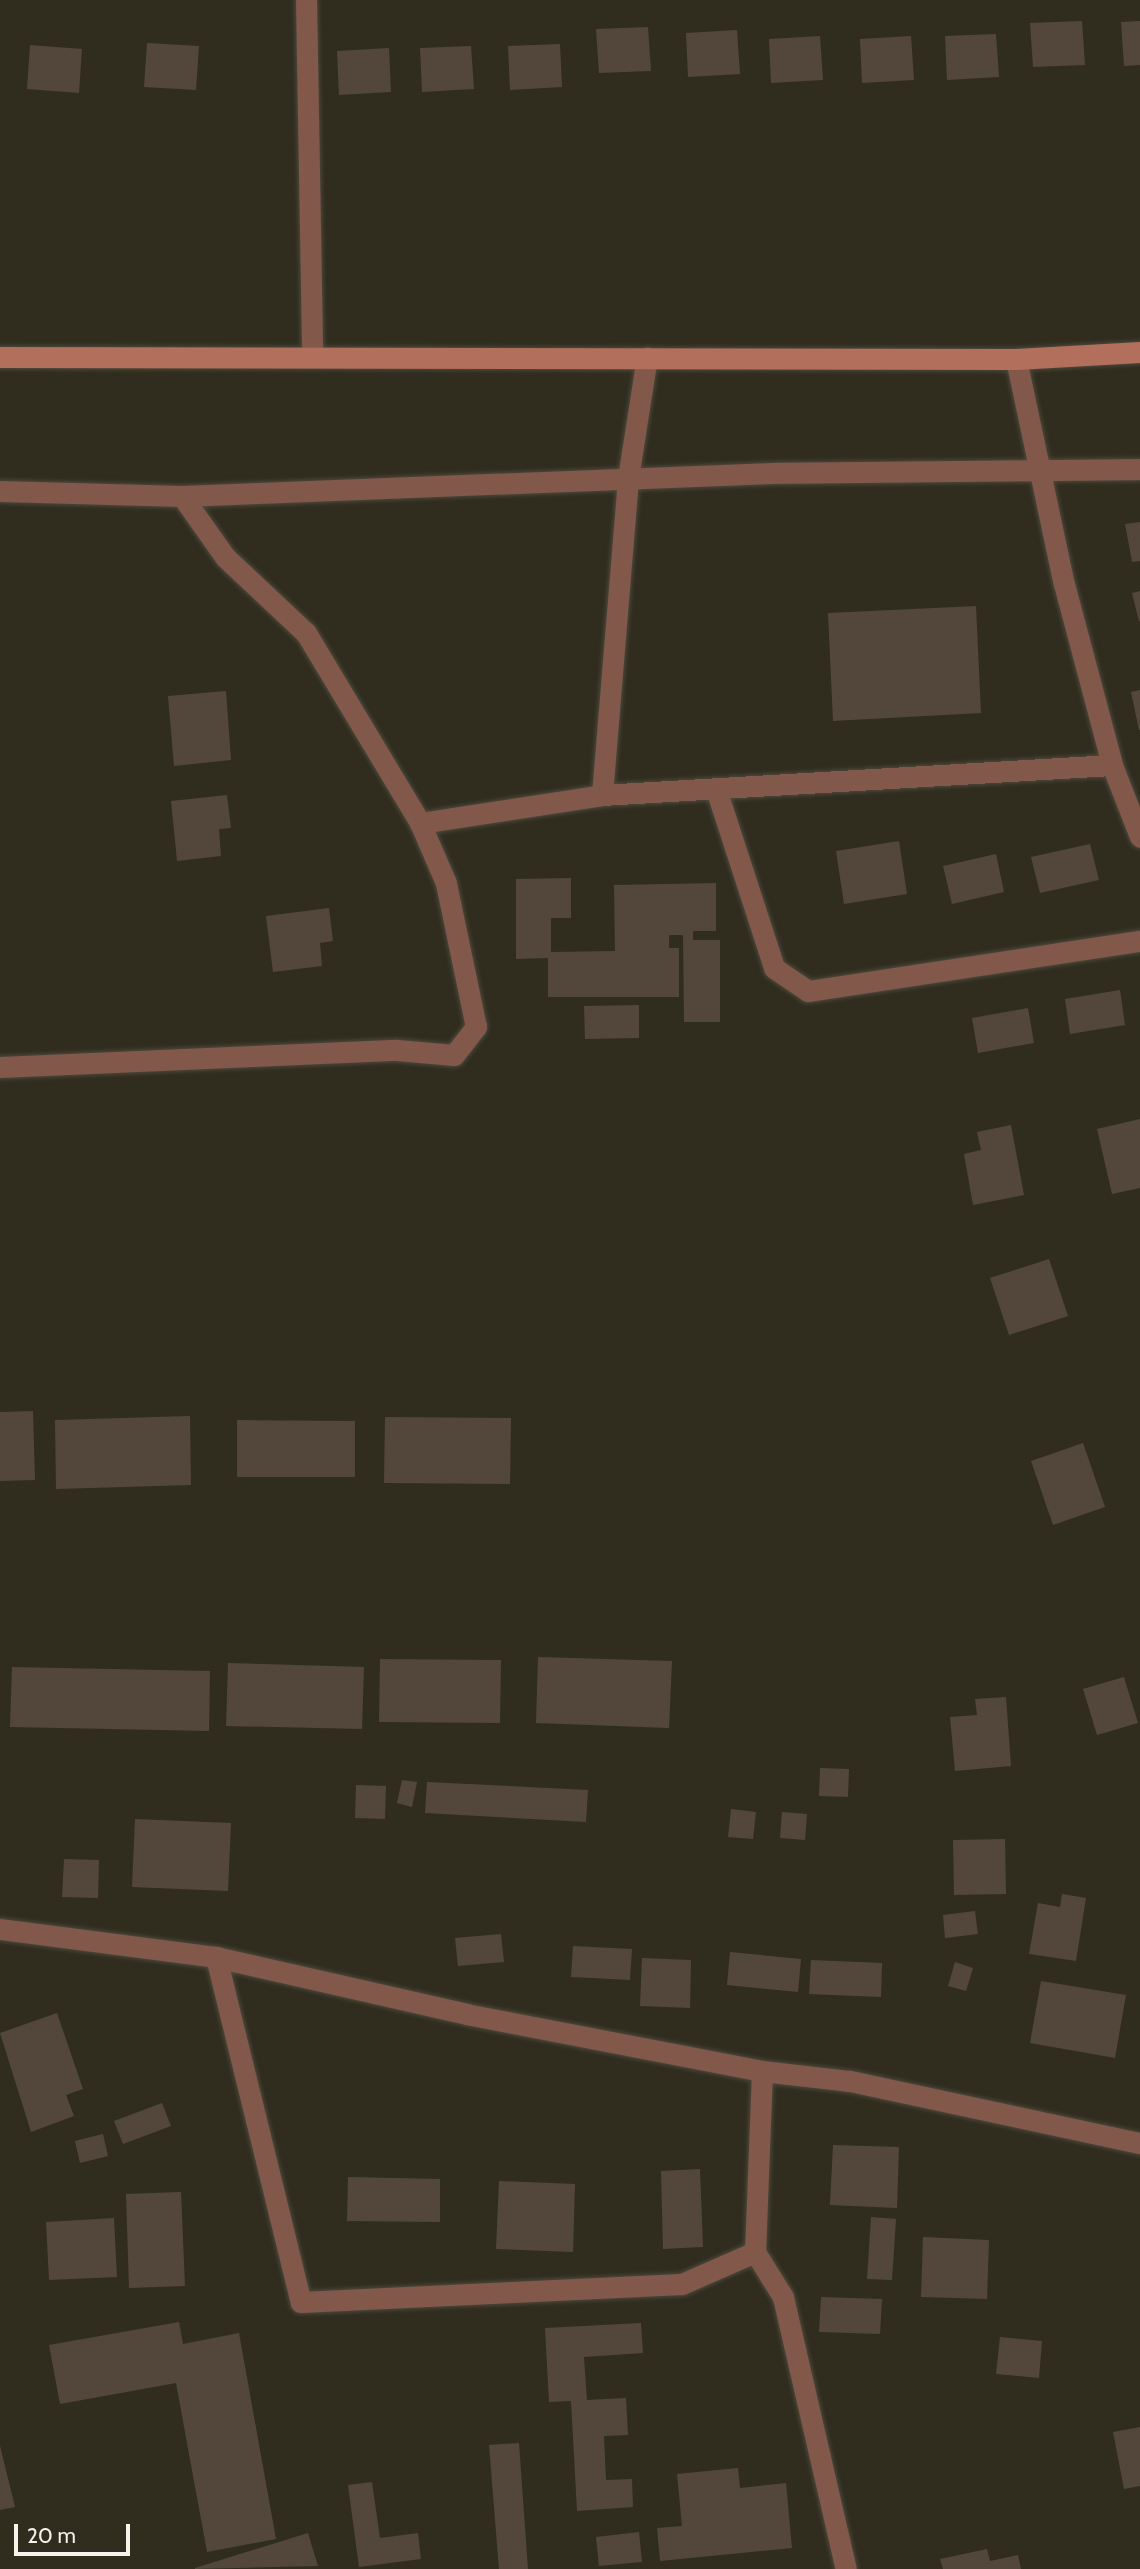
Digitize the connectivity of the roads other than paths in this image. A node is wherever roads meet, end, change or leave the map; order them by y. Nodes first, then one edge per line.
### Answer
1 (306, 0) edge
2 (1140, 352) edge
3 (312, 356) junction
4 (0, 357) edge
5 (647, 357) junction
6 (1016, 359) junction
7 (1042, 468) junction
8 (1140, 469) edge
9 (628, 478) junction
10 (0, 491) edge
11 (182, 496) junction
12 (1112, 765) junction
13 (716, 789) junction
14 (602, 795) junction
15 (420, 823) junction
16 (1140, 838) edge
17 (1140, 941) edge
18 (0, 1067) edge
19 (0, 1929) edge
20 (216, 1957) junction
21 (762, 2071) junction
22 (1140, 2143) edge
23 (755, 2252) junction
24 (846, 2569) edge

1 - 3 street
2 - 6 street
3 - 4 street
3 - 5 street
5 - 6 street
5 - 9 street
6 - 7 street
7 - 8 street
7 - 9 street
7 - 12 street
9 - 11 street
9 - 14 street
10 - 11 street
11 - 15 street
12 - 13 street
12 - 16 street
13 - 14 street
13 - 17 street
14 - 15 street
15 - 18 street
19 - 20 street
20 - 21 street
20 - 23 street
21 - 22 street
21 - 23 street
23 - 24 street

